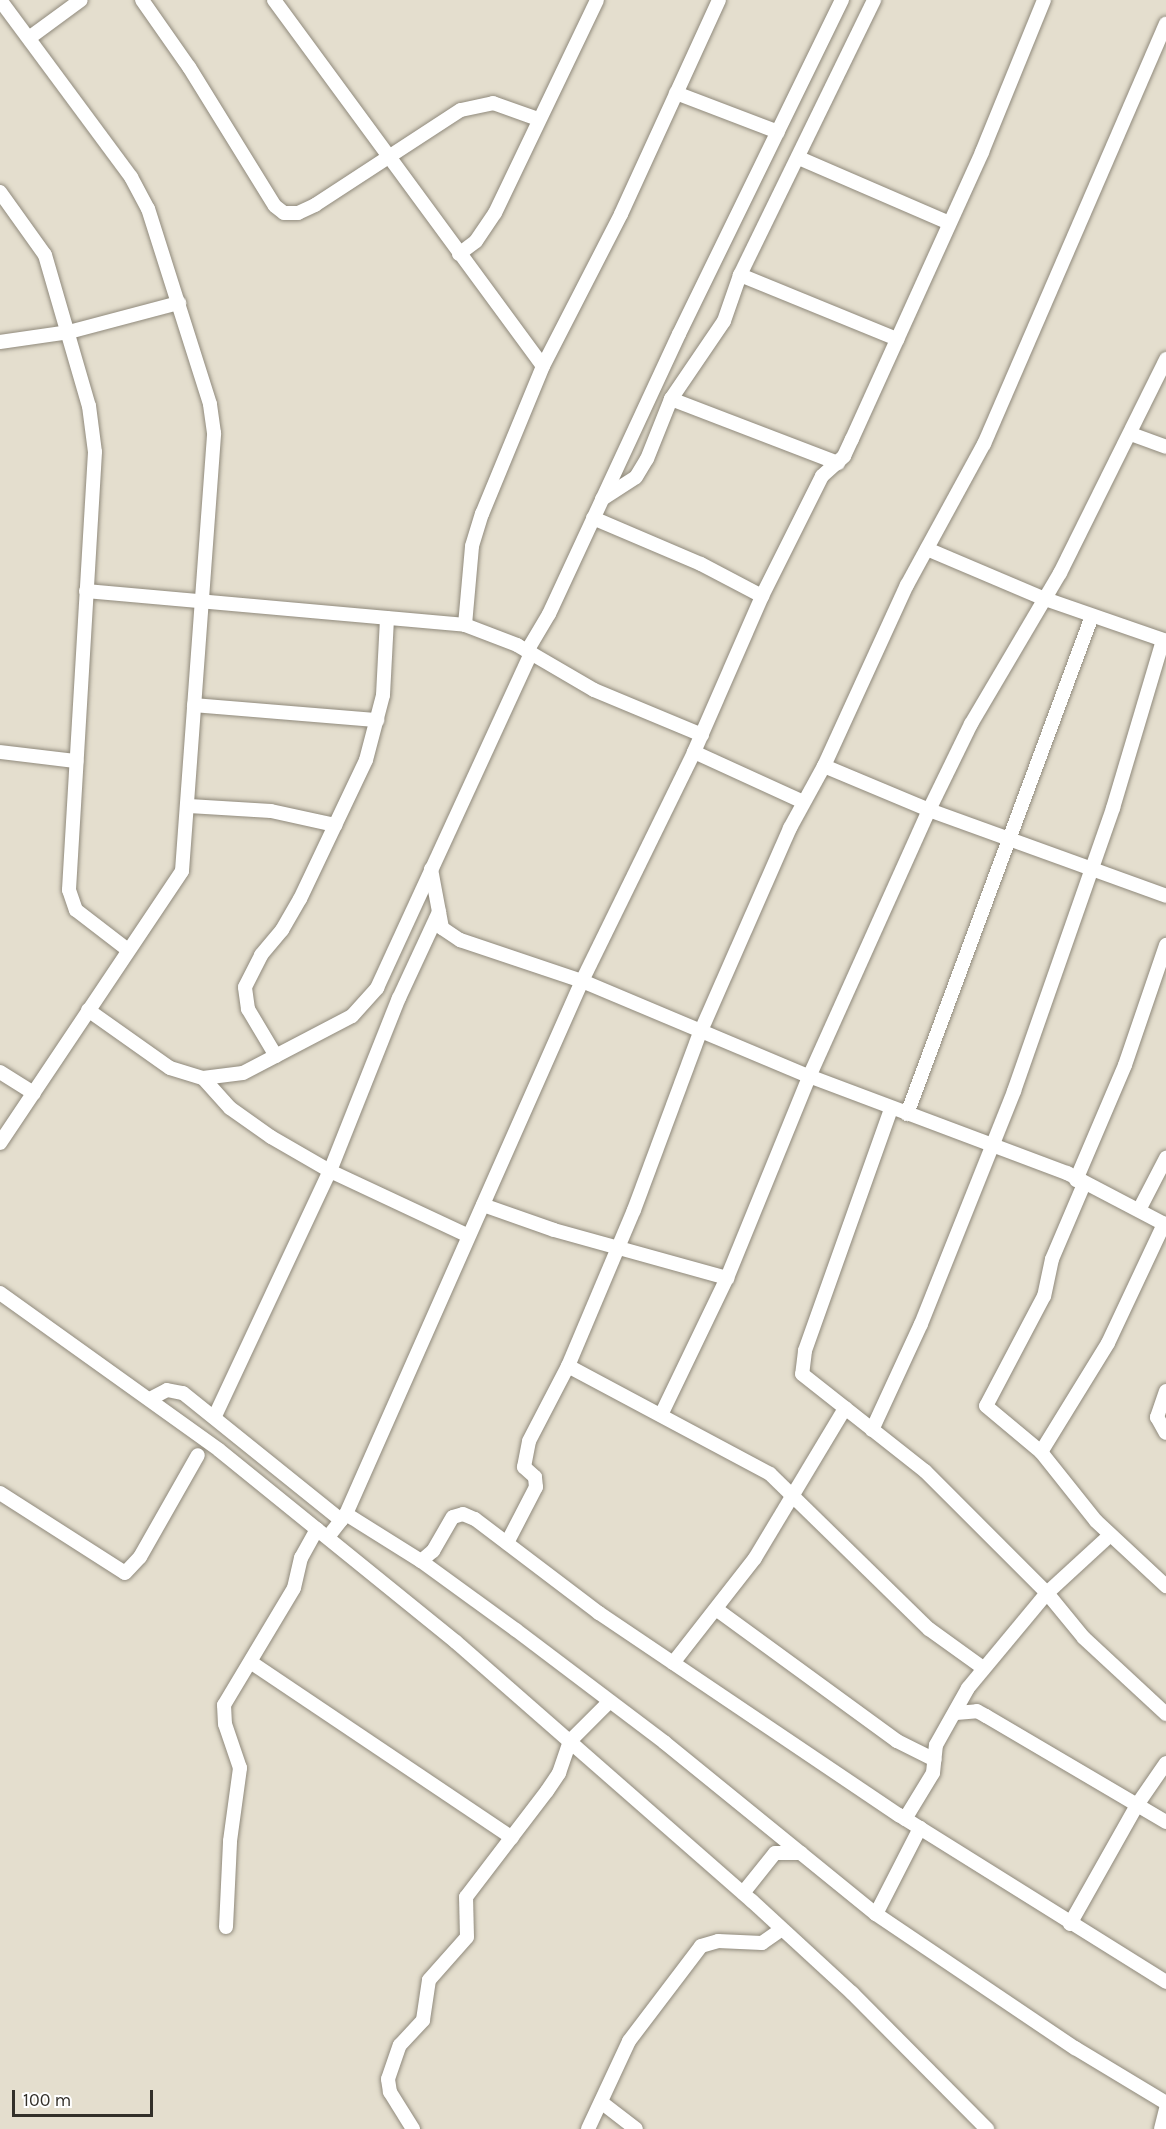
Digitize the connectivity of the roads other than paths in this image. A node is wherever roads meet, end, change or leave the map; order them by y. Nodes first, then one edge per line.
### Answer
1 (0, 0) edge
2 (81, 0) edge
3 (142, 0) edge
4 (274, 0) edge
5 (597, 0) edge
6 (719, 0) edge
7 (842, 0) edge
8 (874, 0) edge
9 (1044, 0) edge
10 (1166, 24) edge
11 (29, 38) junction
12 (676, 93) junction
13 (538, 119) junction
14 (778, 132) junction
15 (386, 156) junction
16 (799, 158) junction
17 (0, 192) edge
18 (950, 222) junction
19 (459, 254) junction
20 (740, 275) junction
21 (179, 303) junction
22 (69, 332) junction
23 (897, 339) junction
24 (0, 342) edge
25 (1166, 359) edge
26 (543, 366) junction
27 (671, 399) junction
28 (1131, 434) junction
29 (1166, 447) edge
30 (838, 463) junction
31 (602, 499) junction
32 (592, 518) junction
33 (927, 549) junction
34 (86, 591) junction
35 (762, 596) junction
36 (1045, 598) junction
37 (202, 604) junction
38 (1092, 616) junction
39 (387, 618) junction
40 (465, 625) junction
41 (1164, 640) edge
42 (529, 652) junction
43 (194, 705) junction
44 (377, 720) junction
45 (702, 735) junction
46 (0, 752) edge
47 (694, 752) junction
48 (76, 761) junction
49 (824, 766) junction
50 (803, 802) junction
51 (189, 806) junction
52 (929, 810) junction
53 (335, 825) junction
54 (1009, 840) junction
55 (431, 869) junction
56 (1089, 869) junction
57 (1166, 896) edge
58 (439, 912) junction
59 (1166, 945) edge
60 (128, 950) junction
61 (582, 981) junction
62 (88, 1010) junction
63 (700, 1033) junction
64 (276, 1056) junction
65 (0, 1072) edge
66 (809, 1077) junction
67 (203, 1078) junction
68 (34, 1093) junction
69 (891, 1109) junction
70 (906, 1114) junction
71 (0, 1143) edge
72 (994, 1146) junction
73 (1166, 1158) edge
74 (330, 1171) junction
75 (1080, 1182) junction
76 (483, 1205) junction
77 (1139, 1210) junction
78 (1165, 1224) edge
79 (469, 1236) junction
80 (617, 1246) junction
81 (727, 1278) junction
82 (0, 1293) edge
83 (568, 1366) junction
84 (1166, 1391) edge
85 (150, 1399) junction
86 (845, 1408) junction
87 (661, 1415) junction
88 (214, 1416) junction
89 (872, 1430) junction
90 (1166, 1432) edge
91 (1041, 1452) junction
92 (198, 1455) dead end
93 (0, 1493) edge
94 (796, 1496) junction
95 (343, 1517) junction
96 (323, 1533) junction
97 (1110, 1535) junction
98 (507, 1543) junction
99 (421, 1560) junction
100 (1166, 1586) edge
101 (1047, 1593) junction
102 (716, 1609) junction
103 (252, 1663) junction
104 (673, 1663) junction
105 (983, 1668) junction
106 (609, 1702) junction
107 (956, 1713) junction
108 (1166, 1714) edge
109 (570, 1741) junction
110 (935, 1760) junction
111 (1166, 1763) edge
112 (1137, 1805) junction
113 (905, 1819) junction
114 (1166, 1822) edge
115 (920, 1828) junction
116 (512, 1838) junction
117 (801, 1853) junction
118 (743, 1893) junction
119 (876, 1914) junction
120 (1070, 1924) junction
121 (226, 1927) dead end
122 (782, 1929) junction
123 (1166, 1982) edge
124 (601, 2102) junction
125 (1166, 2103) edge
126 (1166, 2109) edge
127 (413, 2129) edge
128 (588, 2129) edge
129 (636, 2129) edge
130 (987, 2129) edge
131 (1161, 2129) edge

1 - 11 street
2 - 11 street
3 - 15 street
4 - 15 street
5 - 13 street
6 - 12 street
7 - 14 street
8 - 16 street
9 - 18 street
10 - 33 street
11 - 21 street
12 - 14 street
12 - 26 street
13 - 15 street
13 - 19 street
14 - 31 street
15 - 19 street
16 - 18 street
16 - 20 street
17 - 22 street
18 - 23 street
19 - 26 street
20 - 23 street
20 - 27 street
21 - 22 street
21 - 37 street
22 - 24 street
22 - 34 street
23 - 30 street
25 - 28 street
26 - 40 street
27 - 30 street
27 - 31 street
28 - 29 street
28 - 36 street
30 - 35 street
31 - 32 street
32 - 35 street
32 - 42 street
33 - 36 street
33 - 49 street
34 - 37 street
34 - 48 street
35 - 45 street
36 - 38 street
36 - 52 street
37 - 39 street
37 - 43 street
38 - 41 street
38 - 54 street
39 - 40 street
39 - 44 street
40 - 42 street
41 - 56 street
42 - 45 street
42 - 55 street
43 - 44 street
43 - 51 street
44 - 53 street
45 - 47 street
46 - 48 street
47 - 50 street
47 - 61 street
48 - 60 street
49 - 50 street
49 - 52 street
50 - 63 street
51 - 53 street
51 - 60 street
52 - 54 street
52 - 66 street
53 - 64 street
54 - 56 street
54 - 70 street
55 - 58 street
55 - 64 street
56 - 57 street
56 - 72 street
58 - 61 street
58 - 74 street
59 - 75 street
60 - 62 street
61 - 63 street
61 - 76 street
62 - 67 street
62 - 68 street
63 - 66 street
63 - 80 street
64 - 67 street
65 - 68 street
66 - 69 street
66 - 81 street
67 - 74 street
68 - 71 street
69 - 70 street
69 - 86 street
70 - 72 street
72 - 75 street
72 - 89 street
73 - 77 street
74 - 79 street
74 - 88 street
75 - 77 street
75 - 91 street
76 - 79 street
76 - 80 street
77 - 78 street
78 - 91 street
79 - 95 street
80 - 81 street
80 - 83 street
81 - 87 street
82 - 85 street
83 - 87 street
83 - 98 street
84 - 90 street
85 - 88 street
85 - 96 street
86 - 89 street
86 - 94 street
87 - 94 street
88 - 95 street
89 - 101 street
91 - 97 street
92 - 93 street
94 - 102 street
94 - 105 street
95 - 96 street
95 - 99 street
96 - 103 street
96 - 109 street
97 - 100 street
97 - 101 street
98 - 99 street
98 - 104 street
99 - 106 street
101 - 105 street
101 - 108 street
102 - 104 street
102 - 110 street
103 - 116 street
103 - 121 street
104 - 113 street
105 - 107 street
106 - 109 street
106 - 117 street
107 - 110 street
107 - 112 street
109 - 116 street
109 - 118 street
110 - 113 street
111 - 112 street
112 - 114 street
112 - 120 street
113 - 115 street
115 - 119 street
115 - 120 street
116 - 127 street
117 - 118 street
117 - 119 street
118 - 122 street
119 - 125 street
120 - 123 street
122 - 124 street
122 - 130 street
124 - 128 street
124 - 129 street
126 - 131 street

